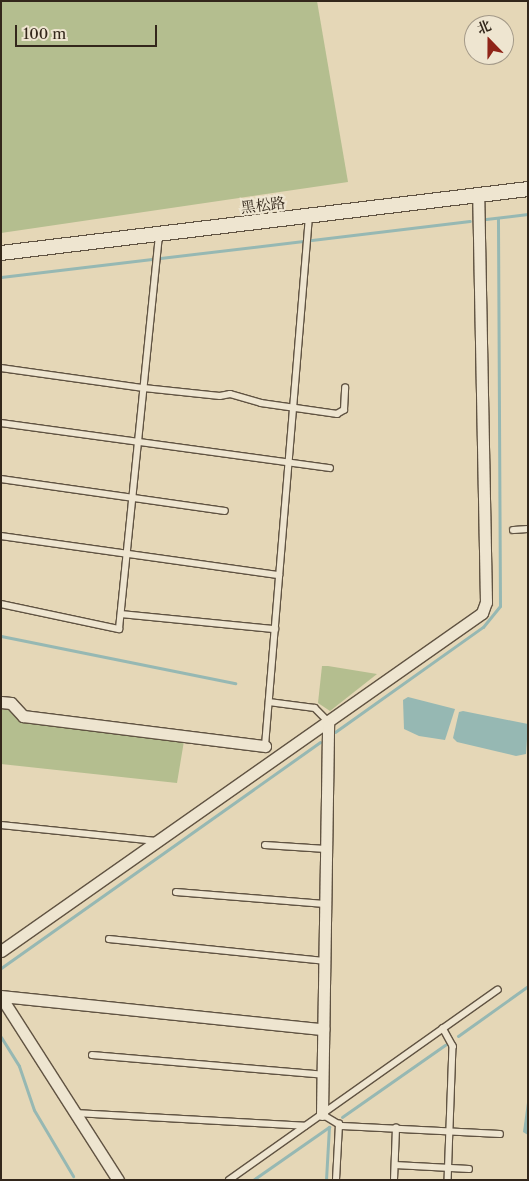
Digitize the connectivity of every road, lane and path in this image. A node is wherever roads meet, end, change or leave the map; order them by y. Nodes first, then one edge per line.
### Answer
1 (528, 189) edge
2 (478, 195) junction
3 (309, 216) junction
4 (159, 234) junction
5 (1, 253) edge
6 (1, 368) edge
7 (144, 388) junction
8 (345, 388) dead end
9 (294, 408) junction
10 (1, 422) edge
11 (138, 442) junction
12 (289, 462) junction
13 (330, 468) dead end
14 (1, 479) edge
15 (133, 498) junction
16 (225, 511) dead end
17 (528, 529) edge
18 (513, 530) dead end
19 (1, 536) edge
20 (127, 553) junction
21 (280, 575) junction
22 (1, 604) edge
23 (121, 614) junction
24 (275, 629) junction
25 (1, 702) edge
26 (269, 702) junction
27 (328, 721) junction
28 (265, 746) joint
29 (1, 825) edge
30 (157, 841) junction
31 (265, 845) dead end
32 (326, 850) junction
33 (176, 892) dead end
34 (325, 904) junction
35 (109, 939) dead end
36 (1, 951) edge
37 (324, 961) junction
38 (497, 990) dead end
39 (1, 996) edge
40 (443, 1028) junction
41 (323, 1029) junction
42 (92, 1055) dead end
43 (323, 1074) junction
44 (75, 1113) junction
45 (322, 1114) junction
46 (339, 1124) junction
47 (305, 1126) junction
48 (396, 1128) junction
49 (450, 1131) junction
50 (500, 1134) dead end
51 (395, 1165) junction
52 (448, 1168) junction
53 (469, 1168) dead end
54 (118, 1180) edge
55 (229, 1180) edge
56 (336, 1180) edge
57 (394, 1180) edge
58 (448, 1180) edge

1 - 2 street, 黑松路
2 - 3 street, 黑松路
2 - 27 street
3 - 4 street, 黑松路
3 - 9 lane
4 - 5 street, 黑松路
4 - 7 lane
6 - 7 lane
7 - 9 lane
7 - 11 lane
8 - 9 lane
9 - 12 lane
10 - 11 lane
11 - 12 lane
11 - 15 lane
12 - 13 lane
12 - 21 lane
14 - 15 lane
15 - 16 lane
15 - 20 lane
17 - 18 lane
19 - 20 lane
20 - 21 lane
20 - 23 lane
21 - 24 lane
22 - 23 lane
23 - 24 lane
24 - 26 lane
25 - 28 street
26 - 27 lane
26 - 28 lane
27 - 30 street
27 - 32 street
29 - 30 lane
30 - 36 street
31 - 32 lane
32 - 34 street
33 - 34 lane
34 - 37 street
35 - 37 lane
37 - 41 street
38 - 40 lane
39 - 41 street
39 - 44 street
40 - 45 lane
40 - 49 lane
41 - 43 street
42 - 43 lane
43 - 45 street
44 - 47 lane
44 - 54 street
45 - 46 lane
45 - 47 lane
46 - 48 lane
46 - 56 lane
47 - 55 lane
48 - 49 lane
48 - 51 lane
49 - 50 lane
49 - 52 lane
51 - 52 lane
51 - 57 lane
52 - 53 lane
52 - 58 lane

